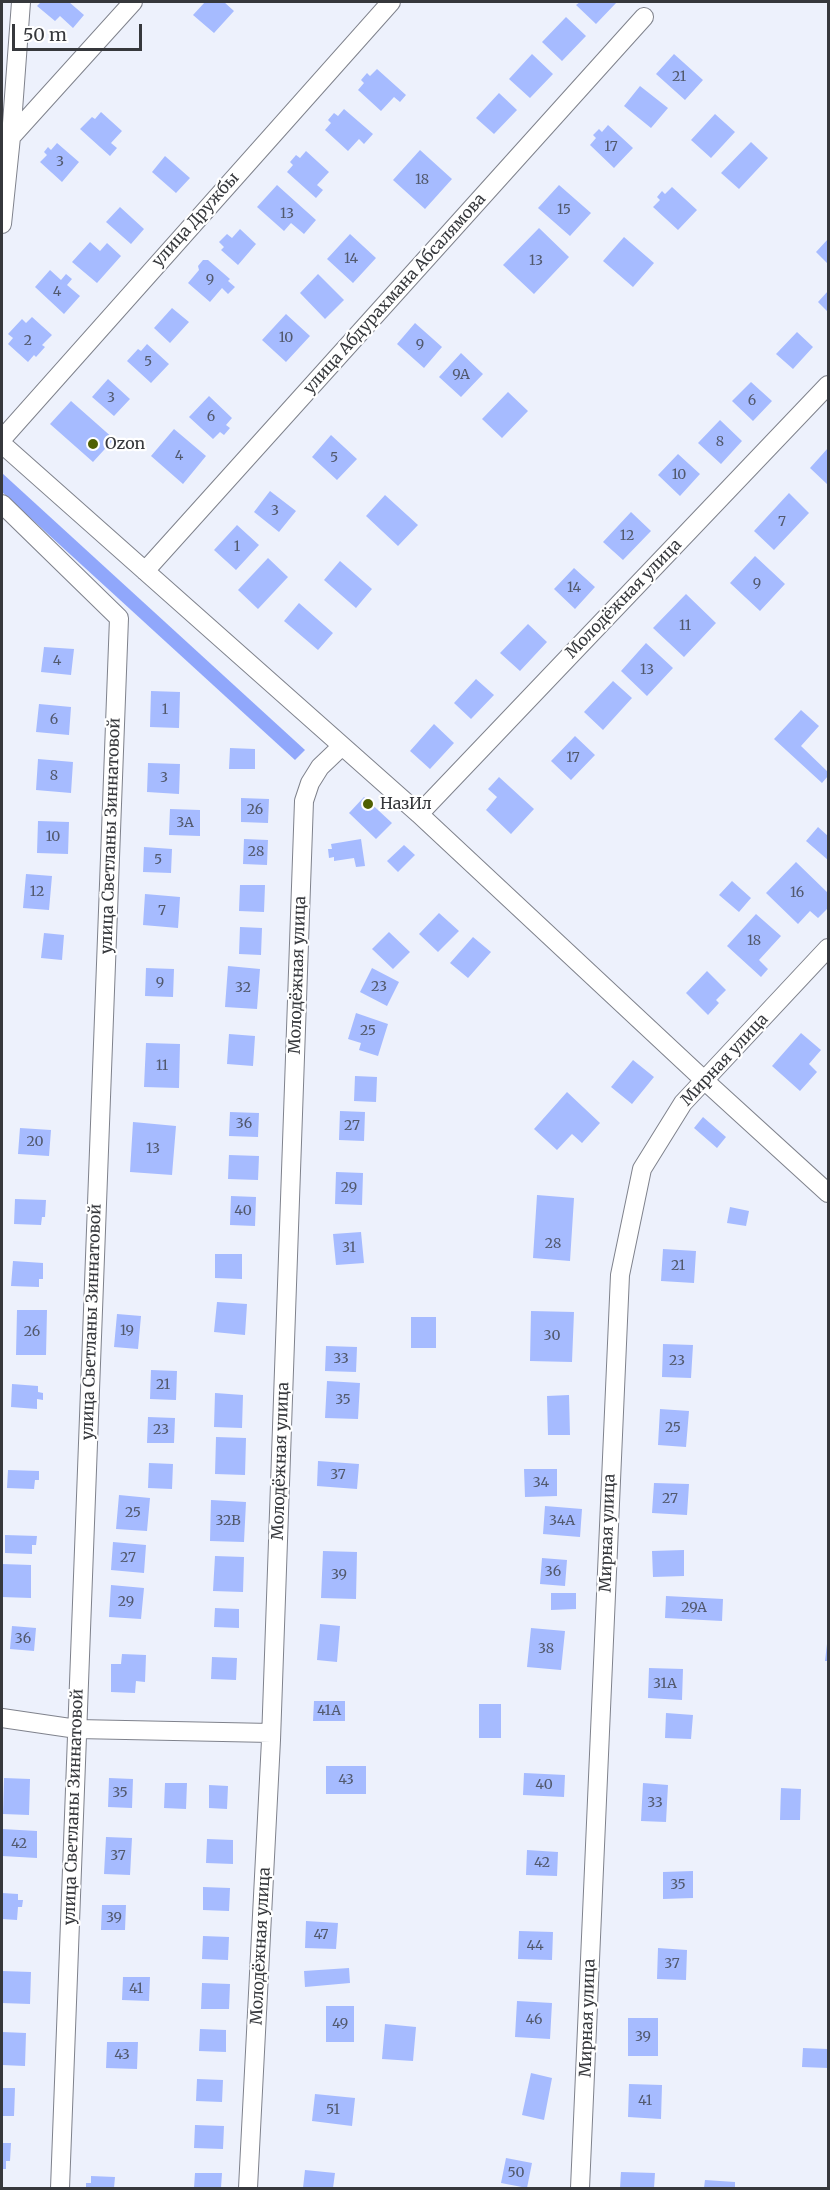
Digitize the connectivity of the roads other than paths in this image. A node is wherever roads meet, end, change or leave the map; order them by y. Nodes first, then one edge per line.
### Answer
1 (21, 2) edge
2 (133, 2) edge
3 (391, 2) edge
4 (645, 17) dead end
5 (11, 137) junction
6 (2, 224) edge
7 (828, 385) edge
8 (2, 439) edge
9 (2, 444) edge
10 (2, 504) edge
11 (145, 571) junction
12 (342, 746) junction
13 (419, 814) junction
14 (828, 948) edge
15 (704, 1080) junction
16 (828, 1193) edge
17 (2, 1718) edge
18 (77, 1729) junction
19 (271, 1733) junction
20 (60, 2188) edge
21 (249, 2188) edge
22 (580, 2188) edge

1 - 5 street
2 - 5 street
3 - 8 street, улица Дружбы
4 - 11 street, улица Абдурахмана Абсалямова
5 - 6 street
7 - 13 street, Молодёжная улица
9 - 11 street
10 - 18 street, улица Светланы Зиннатовой
11 - 12 street
12 - 13 street
12 - 19 street, Молодёжная улица
13 - 15 street
14 - 15 street, Мирная улица
15 - 16 street
15 - 22 street, Мирная улица
17 - 18 street
18 - 19 street
18 - 20 street, улица Светланы Зиннатовой
19 - 21 street, Молодёжная улица

